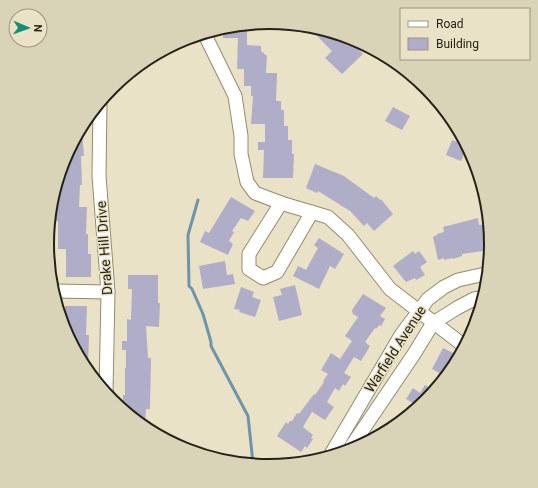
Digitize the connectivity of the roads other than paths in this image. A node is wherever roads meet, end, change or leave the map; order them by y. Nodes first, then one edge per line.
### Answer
1 (206, 38) edge
2 (100, 111) edge
3 (281, 203) junction
4 (312, 212) junction
5 (482, 275) edge
6 (59, 292) edge
7 (108, 292) junction
8 (477, 298) edge
9 (418, 311) junction
10 (433, 323) junction
11 (460, 343) edge
12 (106, 385) edge
13 (354, 442) edge
14 (335, 449) edge

1 - 3 street
2 - 7 street, Drake Hill Drive
3 - 4 street
3 - 4 street
4 - 9 street
5 - 9 street, Warfield Avenue
6 - 7 street
7 - 12 street, Drake Hill Drive
8 - 10 street, Warfield Avenue
9 - 10 street
9 - 14 street, Warfield Avenue
10 - 11 street
10 - 13 street, Warfield Avenue

